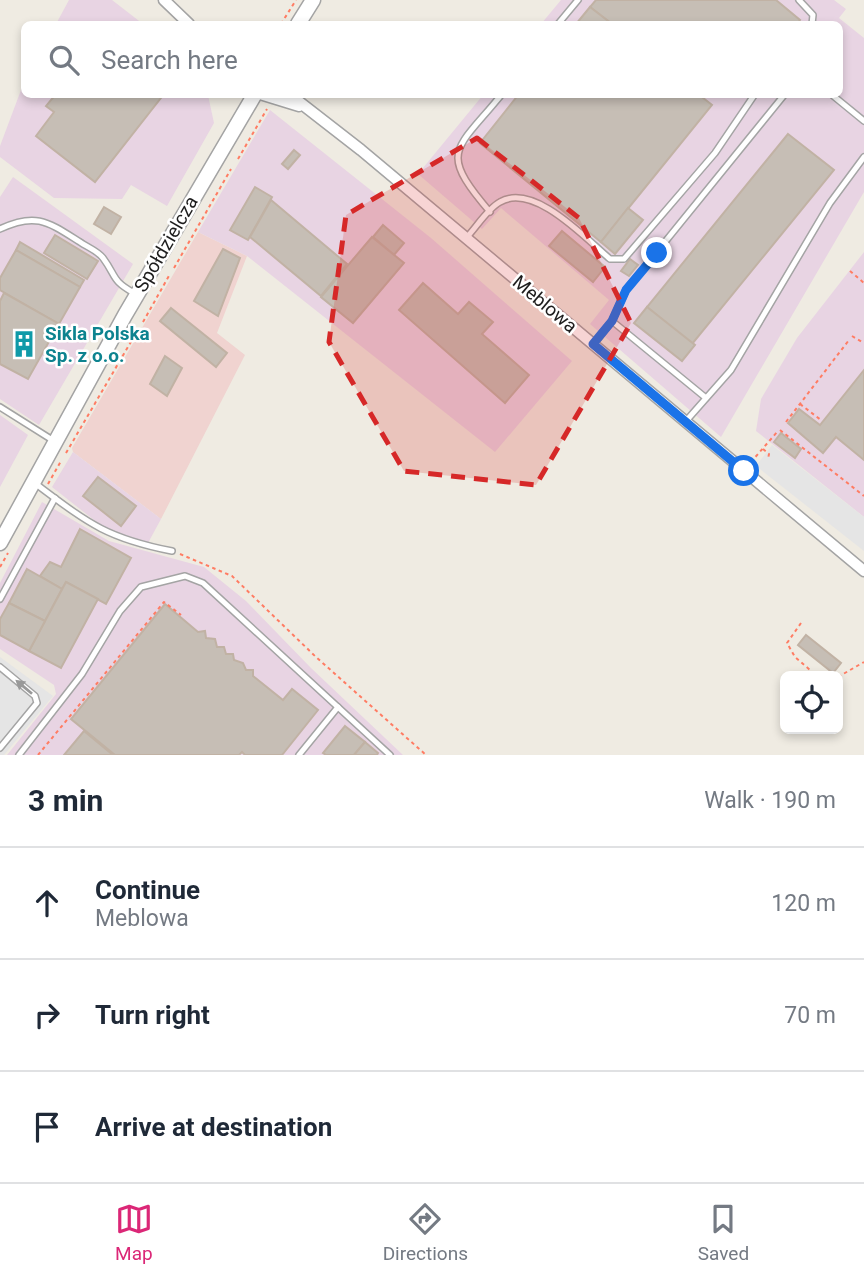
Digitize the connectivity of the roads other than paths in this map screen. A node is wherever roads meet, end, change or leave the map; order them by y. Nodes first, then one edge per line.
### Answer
1 (164, 0) edge
2 (313, 0) edge
3 (578, 0) edge
4 (799, 0) edge
5 (186, 21) edge
6 (300, 21) edge
7 (560, 21) edge
8 (812, 21) edge
9 (255, 98) edge
10 (272, 98) edge
11 (293, 98) edge
12 (499, 98) edge
13 (752, 98) edge
14 (782, 98) edge
15 (836, 98) edge
16 (302, 106) junction
17 (864, 121) edge
18 (864, 157) edge
19 (491, 212) junction
20 (0, 229) edge
21 (466, 238) junction
22 (137, 295) junction
23 (612, 321) junction
24 (593, 344) junction
25 (706, 398) junction
26 (0, 407) edge
27 (686, 422) junction
28 (54, 441) junction
29 (32, 481) junction
30 (55, 498) junction
31 (0, 542) edge
32 (172, 551) road end
33 (864, 571) edge
34 (0, 599) edge
35 (0, 667) edge
36 (338, 707) junction
37 (0, 748) edge
38 (19, 755) edge
39 (299, 755) edge
40 (390, 755) edge

1 - 5 street
2 - 6 street
3 - 7 lane
4 - 8 lane
9 - 22 street, Spółdzielcza
10 - 16 street
11 - 16 street, Meblowa
12 - 19 lane
13 - 19 lane
14 - 23 lane
15 - 17 lane
16 - 21 street, Meblowa
18 - 25 lane
19 - 21 lane
20 - 22 lane
21 - 24 street, Meblowa
22 - 28 street, Spółdzielcza
23 - 24 lane
23 - 25 lane
24 - 27 street, Meblowa
25 - 27 lane
26 - 28 lane
27 - 33 street, Meblowa
28 - 29 street, Spółdzielcza
29 - 30 lane
29 - 31 street, Spółdzielcza
30 - 32 lane
30 - 34 lane
37 -> 35 lane
36 - 38 lane
36 - 39 lane
36 - 40 lane

